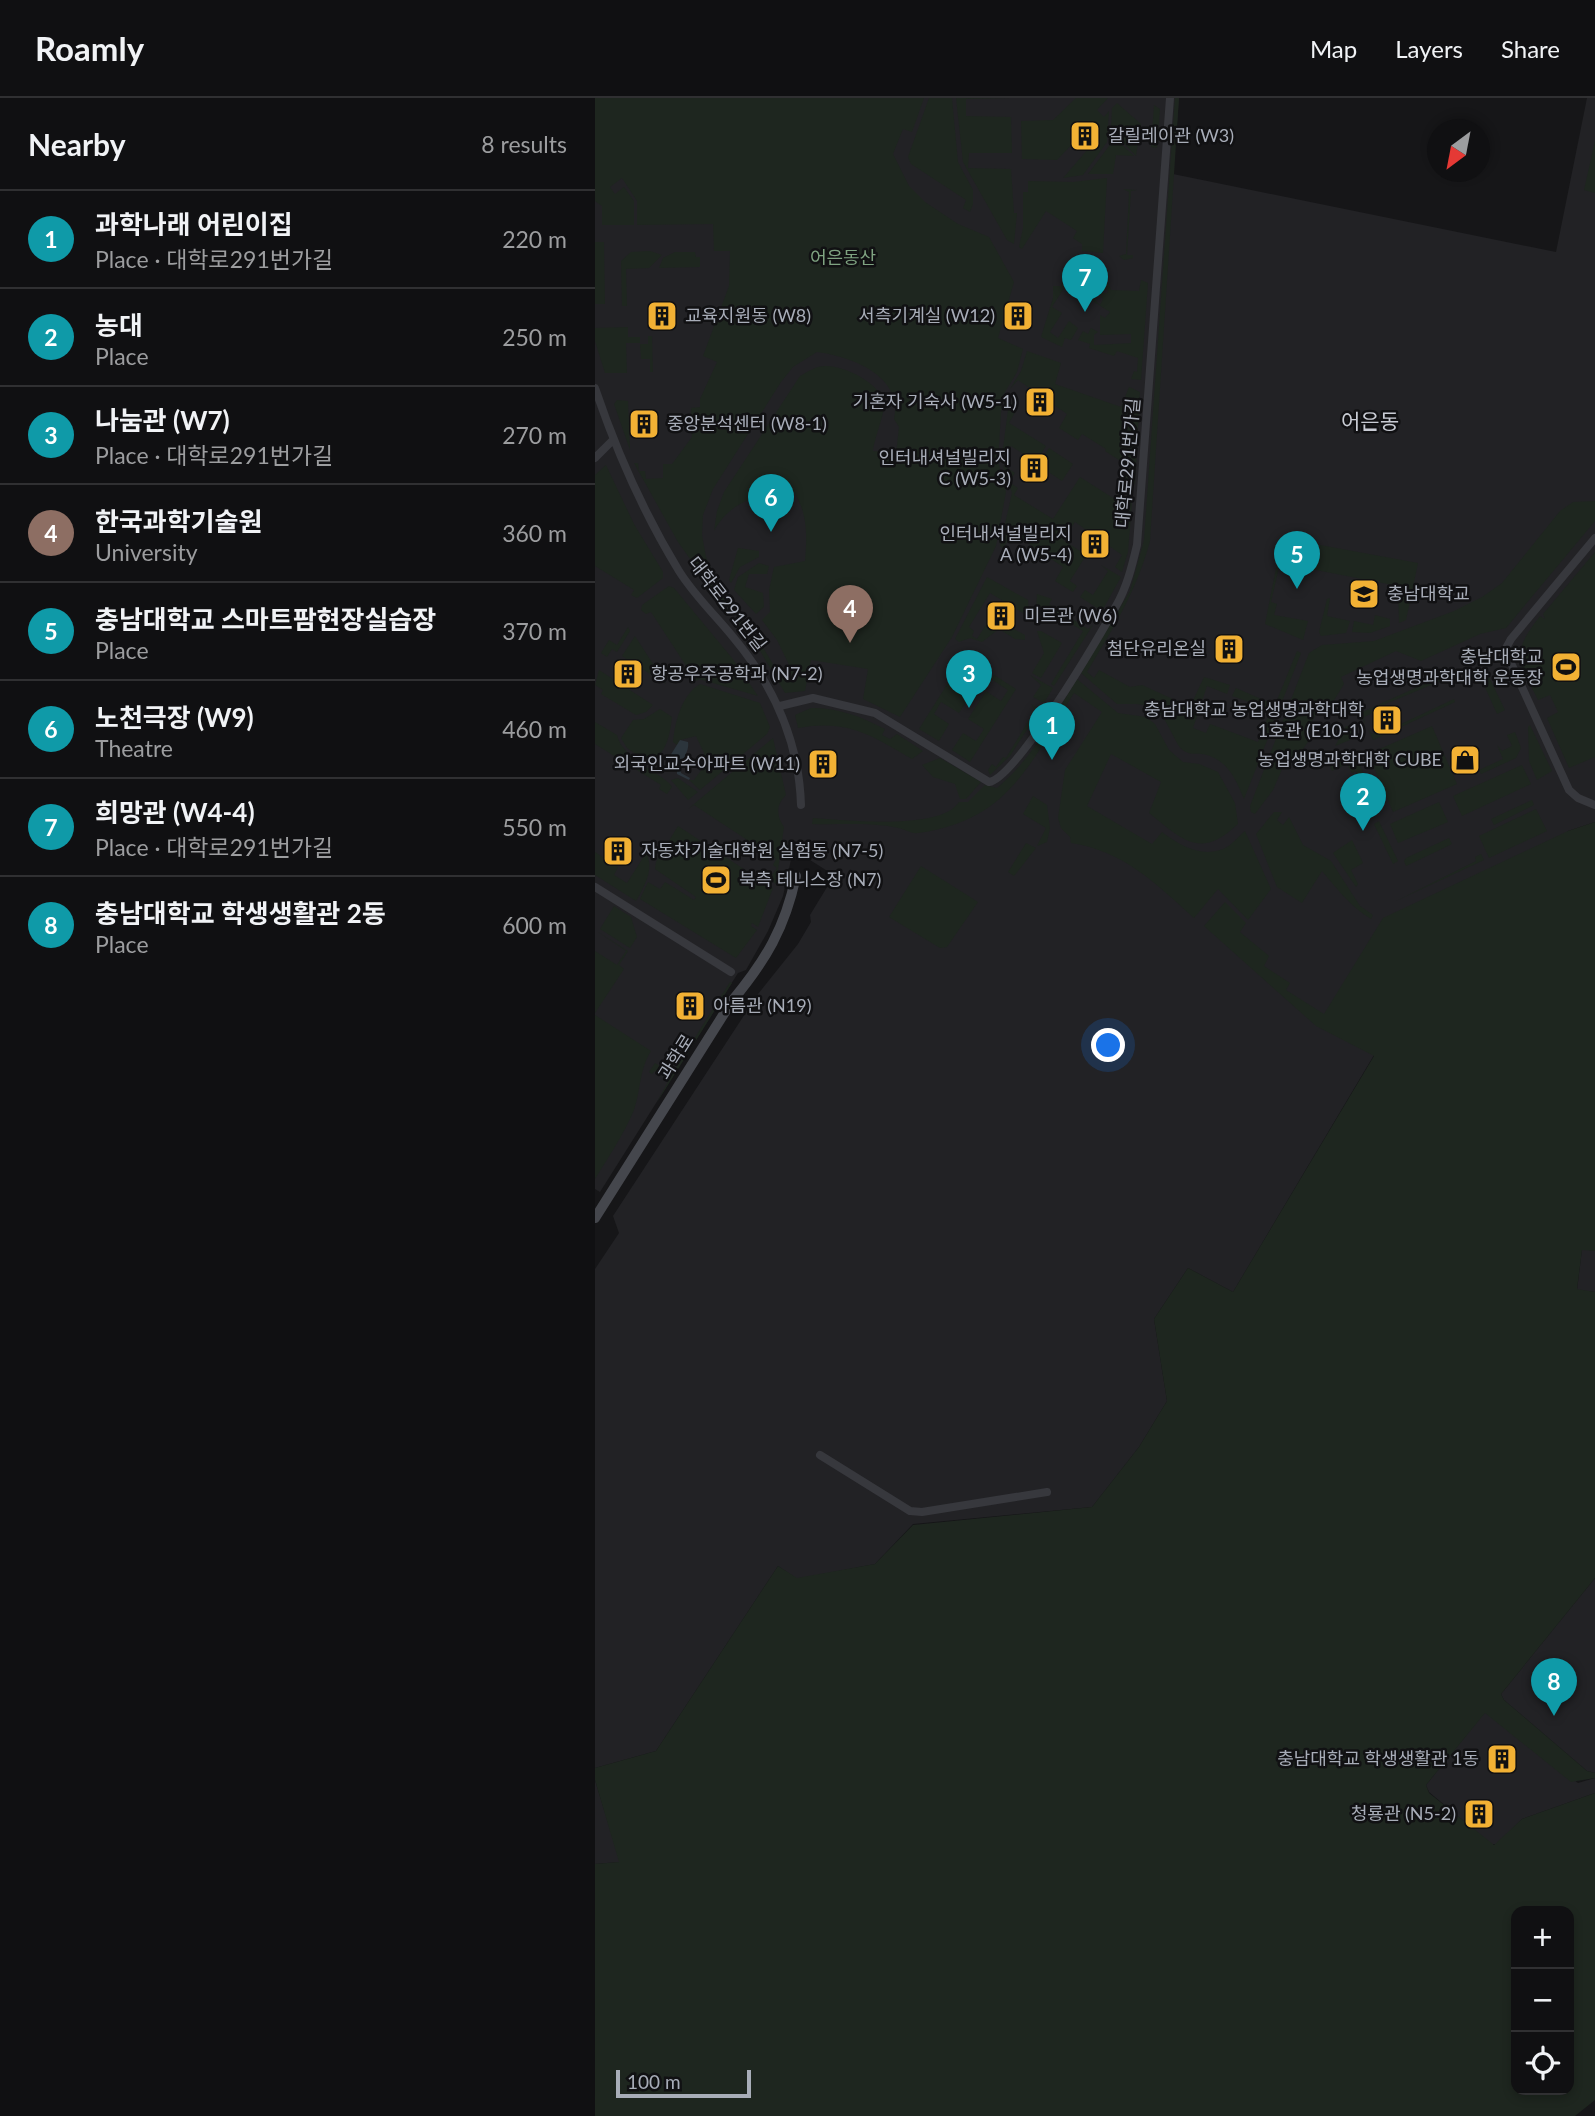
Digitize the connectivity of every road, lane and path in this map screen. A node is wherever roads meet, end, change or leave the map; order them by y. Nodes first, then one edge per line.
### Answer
1 (1170, 98) edge
2 (595, 388) edge
3 (599, 414) edge
4 (613, 440) junction
5 (595, 458) edge
6 (1595, 537) edge
7 (780, 706) junction
8 (1592, 804) edge
9 (801, 805) dead end
10 (796, 876) dead end
11 (595, 887) edge
12 (731, 972) dead end
13 (595, 1218) edge
14 (820, 1455) dead end
15 (1047, 1492) dead end

1 - 7 street, 대학로291번가길
2 - 3 street, 대학로291번길
3 - 4 street, 대학로291번길
4 - 5 street
4 - 7 street, 대학로291번길
6 - 8 street
7 - 9 street, 대학로291번길
10 - 13 street, 과학로
11 - 12 street
14 - 15 street

